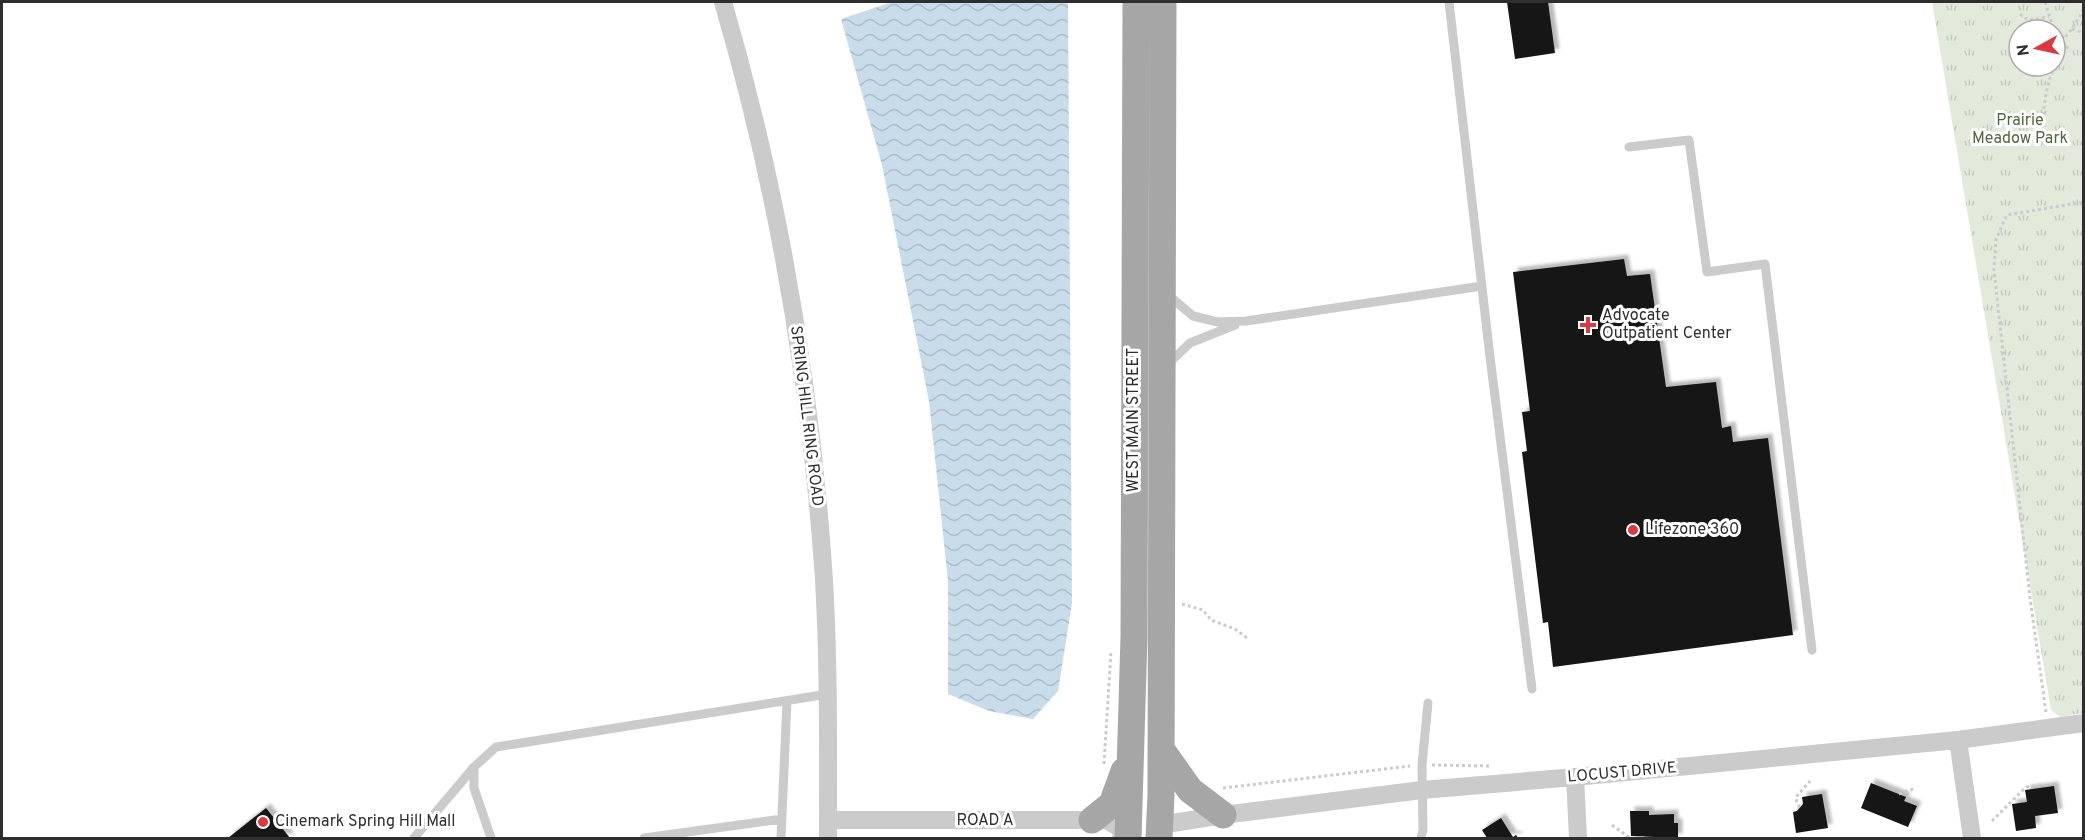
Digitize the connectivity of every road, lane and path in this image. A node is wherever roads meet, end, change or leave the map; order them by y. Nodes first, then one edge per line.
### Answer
1 (723, 2) edge
2 (1136, 2) edge
3 (1163, 2) edge
4 (1449, 2) edge
5 (2045, 2) edge
6 (2084, 9) edge
7 (2020, 14) dead end
8 (2049, 17) joint
9 (2072, 29) junction
10 (2084, 33) edge
11 (2067, 35) edge
12 (2067, 47) edge
13 (2071, 50) dead end
14 (2050, 78) edge
15 (2044, 127) dead end
16 (1629, 147) dead end
17 (2084, 202) edge
18 (1482, 286) junction
19 (1162, 291) junction
20 (1245, 321) junction
21 (1162, 375) junction
22 (1182, 604) dead end
23 (1247, 638) dead end
24 (1812, 650) dead end
25 (1532, 689) dead end
26 (828, 694) junction
27 (787, 701) junction
28 (1428, 704) dead end
29 (2084, 723) edge
30 (2049, 727) junction
31 (1958, 740) junction
32 (1161, 749) junction
33 (1132, 750) junction
34 (474, 767) junction
35 (1575, 777) junction
36 (1810, 781) dead end
37 (1916, 788) dead end
38 (2042, 788) dead end
39 (1422, 790) junction
40 (1899, 794) dead end
41 (1800, 807) dead end
42 (1223, 815) junction
43 (782, 819) junction
44 (828, 820) junction
45 (1092, 820) junction
46 (1992, 821) dead end
47 (1612, 825) dead end
48 (1160, 832) edge
49 (1126, 837) edge
50 (414, 838) edge
51 (490, 838) edge
52 (644, 838) edge
53 (781, 838) edge
54 (828, 838) edge
55 (1421, 838) edge
56 (1578, 838) edge
57 (1630, 838) edge
58 (1641, 838) edge
59 (1647, 838) edge
60 (1971, 838) edge

1 - 26 street, SPRING HILL RING ROAD
2 - 33 main road, WEST MAIN STREET
3 - 19 main road, WEST MAIN STREET
4 - 18 lane
5 - 8 path
6 - 9 path
7 - 8 path
9 - 10 path
9 - 11 path
12 - 13 path
14 - 15 path
16 - 24 lane
17 - 30 path
18 - 20 lane
18 - 25 lane
19 - 20 lane
19 - 21 main road, WEST MAIN STREET
20 - 21 lane
21 - 32 main road, WEST MAIN STREET
22 - 23 path
26 - 27 lane
26 - 44 street, SPRING HILL RING ROAD
27 - 34 lane
27 - 43 lane
28 - 39 lane
29 - 30 street, LOCUST DRIVE
30 - 31 street, LOCUST DRIVE
31 - 35 street, LOCUST DRIVE
31 - 60 street
32 - 42 main road
32 - 48 main road, WEST MAIN STREET
33 - 45 main road
33 - 49 main road, WEST MAIN STREET
34 - 50 lane
34 - 51 lane
35 - 39 street, LOCUST DRIVE
35 - 56 street
36 - 41 path
37 - 40 path
38 - 46 path
39 - 42 street, LOCUST DRIVE
39 - 55 lane
42 - 48 street, LOCUST DRIVE
43 - 52 lane
43 - 53 lane
44 - 45 street, ROAD A
44 - 54 street, SPRING HILL RING ROAD
45 - 49 street, ROAD A
47 - 57 path
48 - 49 main road
58 - 59 path

